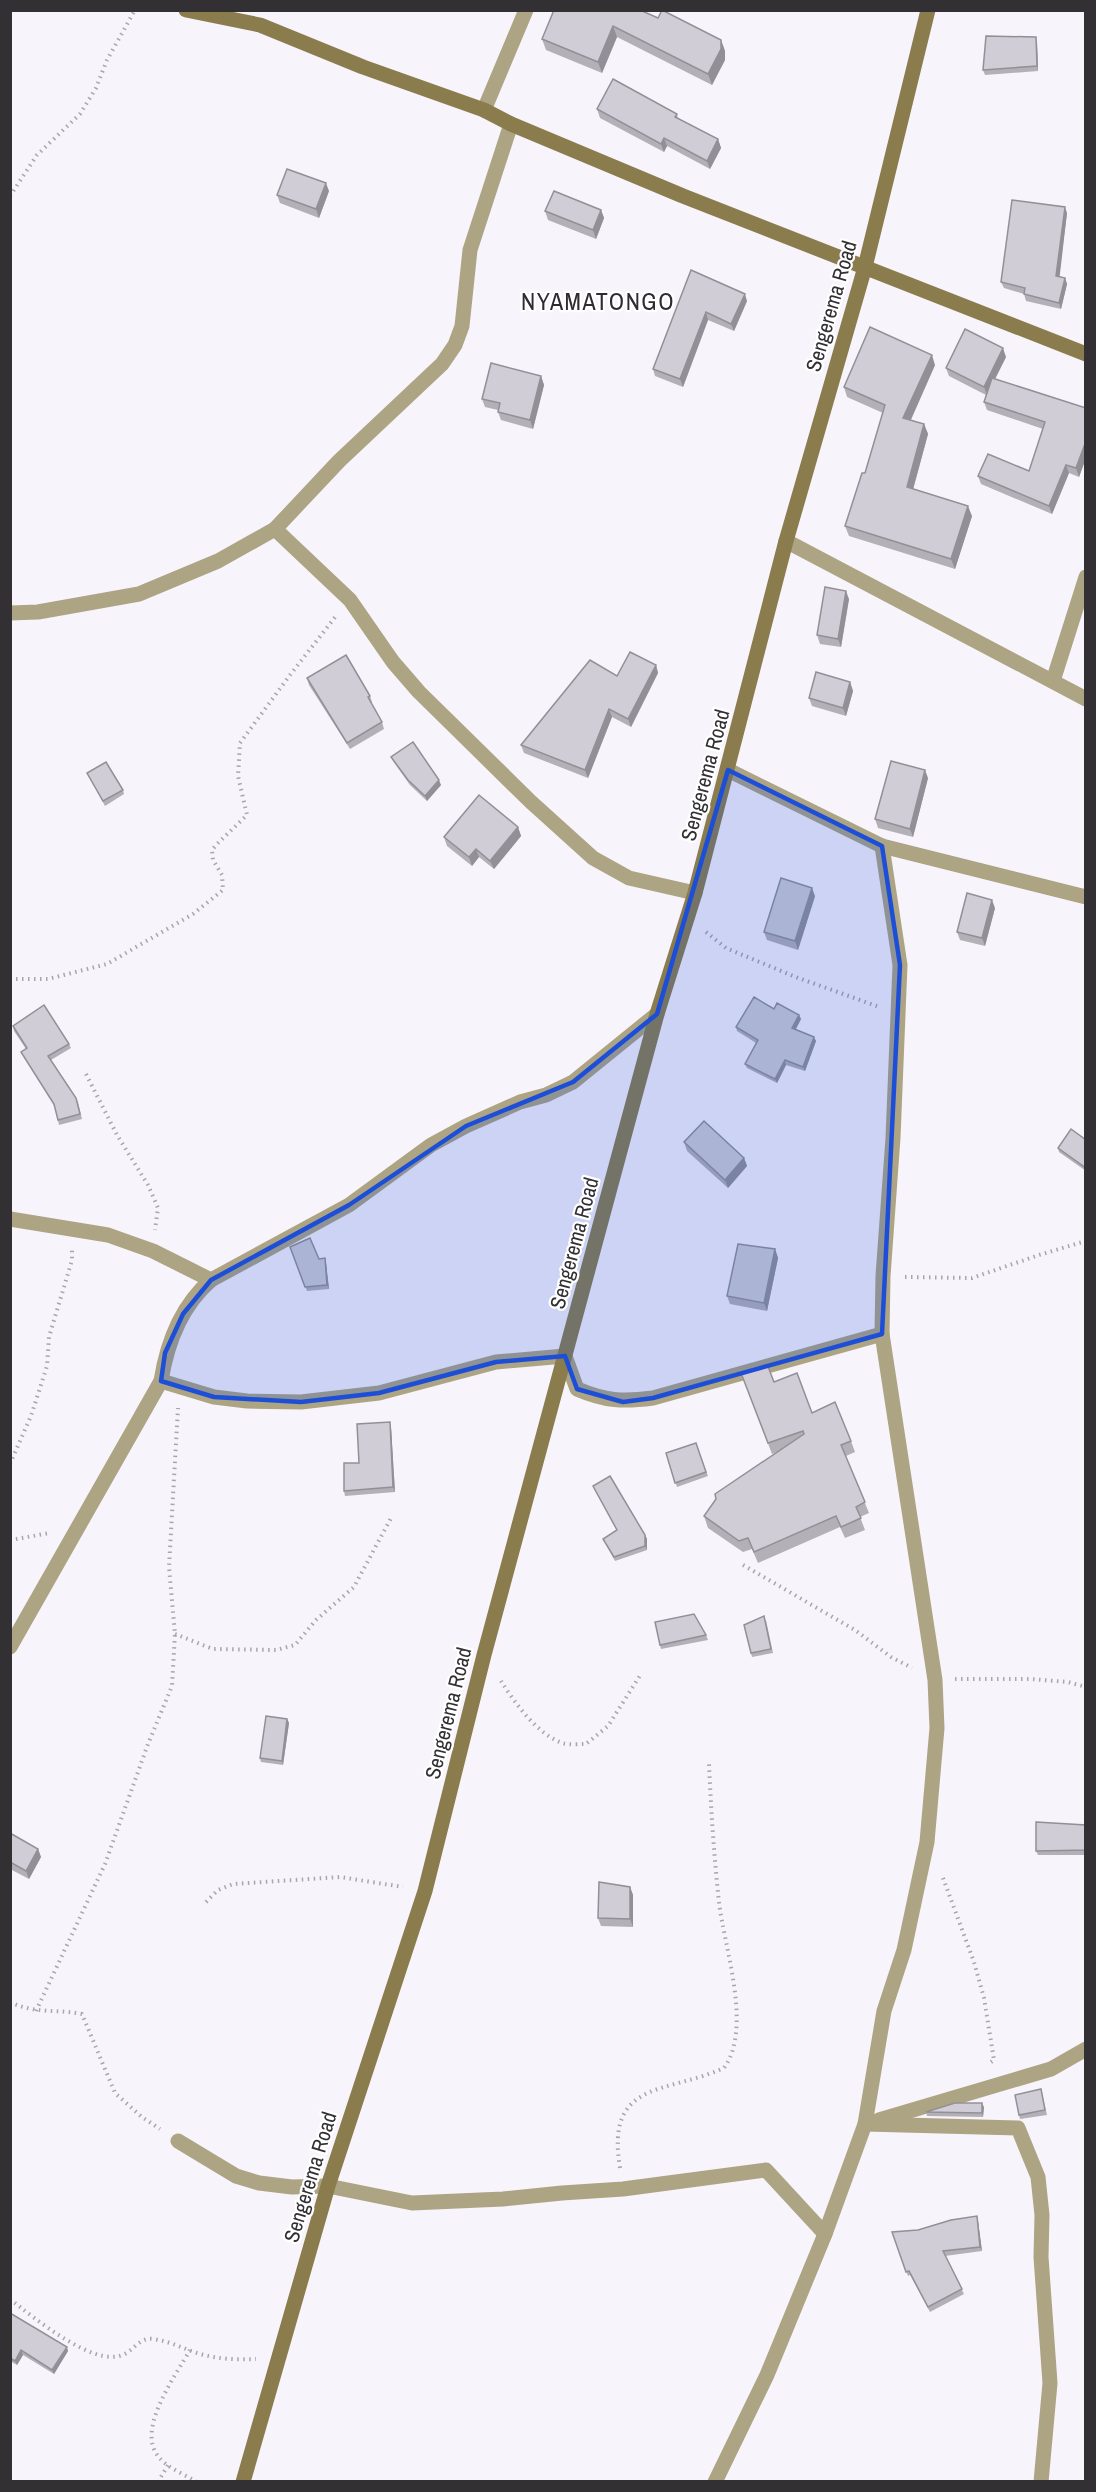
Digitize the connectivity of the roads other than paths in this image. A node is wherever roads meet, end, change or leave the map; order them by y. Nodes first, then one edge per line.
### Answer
1 (186, 10) edge
2 (526, 10) edge
3 (928, 10) edge
4 (484, 110) junction
5 (511, 124) junction
6 (865, 267) junction
7 (1086, 354) edge
8 (275, 529) junction
9 (786, 541) junction
10 (1086, 577) edge
11 (10, 614) edge
12 (1053, 681) junction
13 (1086, 699) edge
14 (728, 770) junction
15 (882, 846) junction
16 (695, 893) junction
17 (1086, 897) edge
18 (657, 1014) junction
19 (10, 1219) edge
20 (211, 1280) junction
21 (882, 1334) junction
22 (565, 1356) junction
23 (161, 1381) junction
24 (10, 1647) edge
25 (1086, 2049) edge
26 (865, 2124) junction
27 (178, 2141) road end
28 (327, 2186) junction
29 (825, 2234) junction
30 (243, 2481) edge
31 (715, 2481) edge
32 (1041, 2481) edge

1 - 4 main road
2 - 4 street
3 - 6 main road, Sengerema Road
4 - 5 main road
5 - 6 main road
5 - 8 street
6 - 7 main road
6 - 9 main road, Sengerema Road
8 - 11 street
8 - 16 street
9 - 12 street
9 - 14 main road, Sengerema Road
10 - 12 street
12 - 13 street
14 - 15 street
14 - 16 main road, Sengerema Road
15 - 17 street
15 - 21 street
16 - 18 main road, Sengerema Road
18 - 20 street
18 - 22 main road, Sengerema Road
19 - 20 street
20 - 23 street
21 - 22 street
21 - 26 street
22 - 23 street
22 - 28 main road, Sengerema Road
23 - 24 street
25 - 26 street
26 - 29 street
26 - 32 street
27 - 28 street
28 - 29 street
28 - 30 main road, Sengerema Road
29 - 31 street

